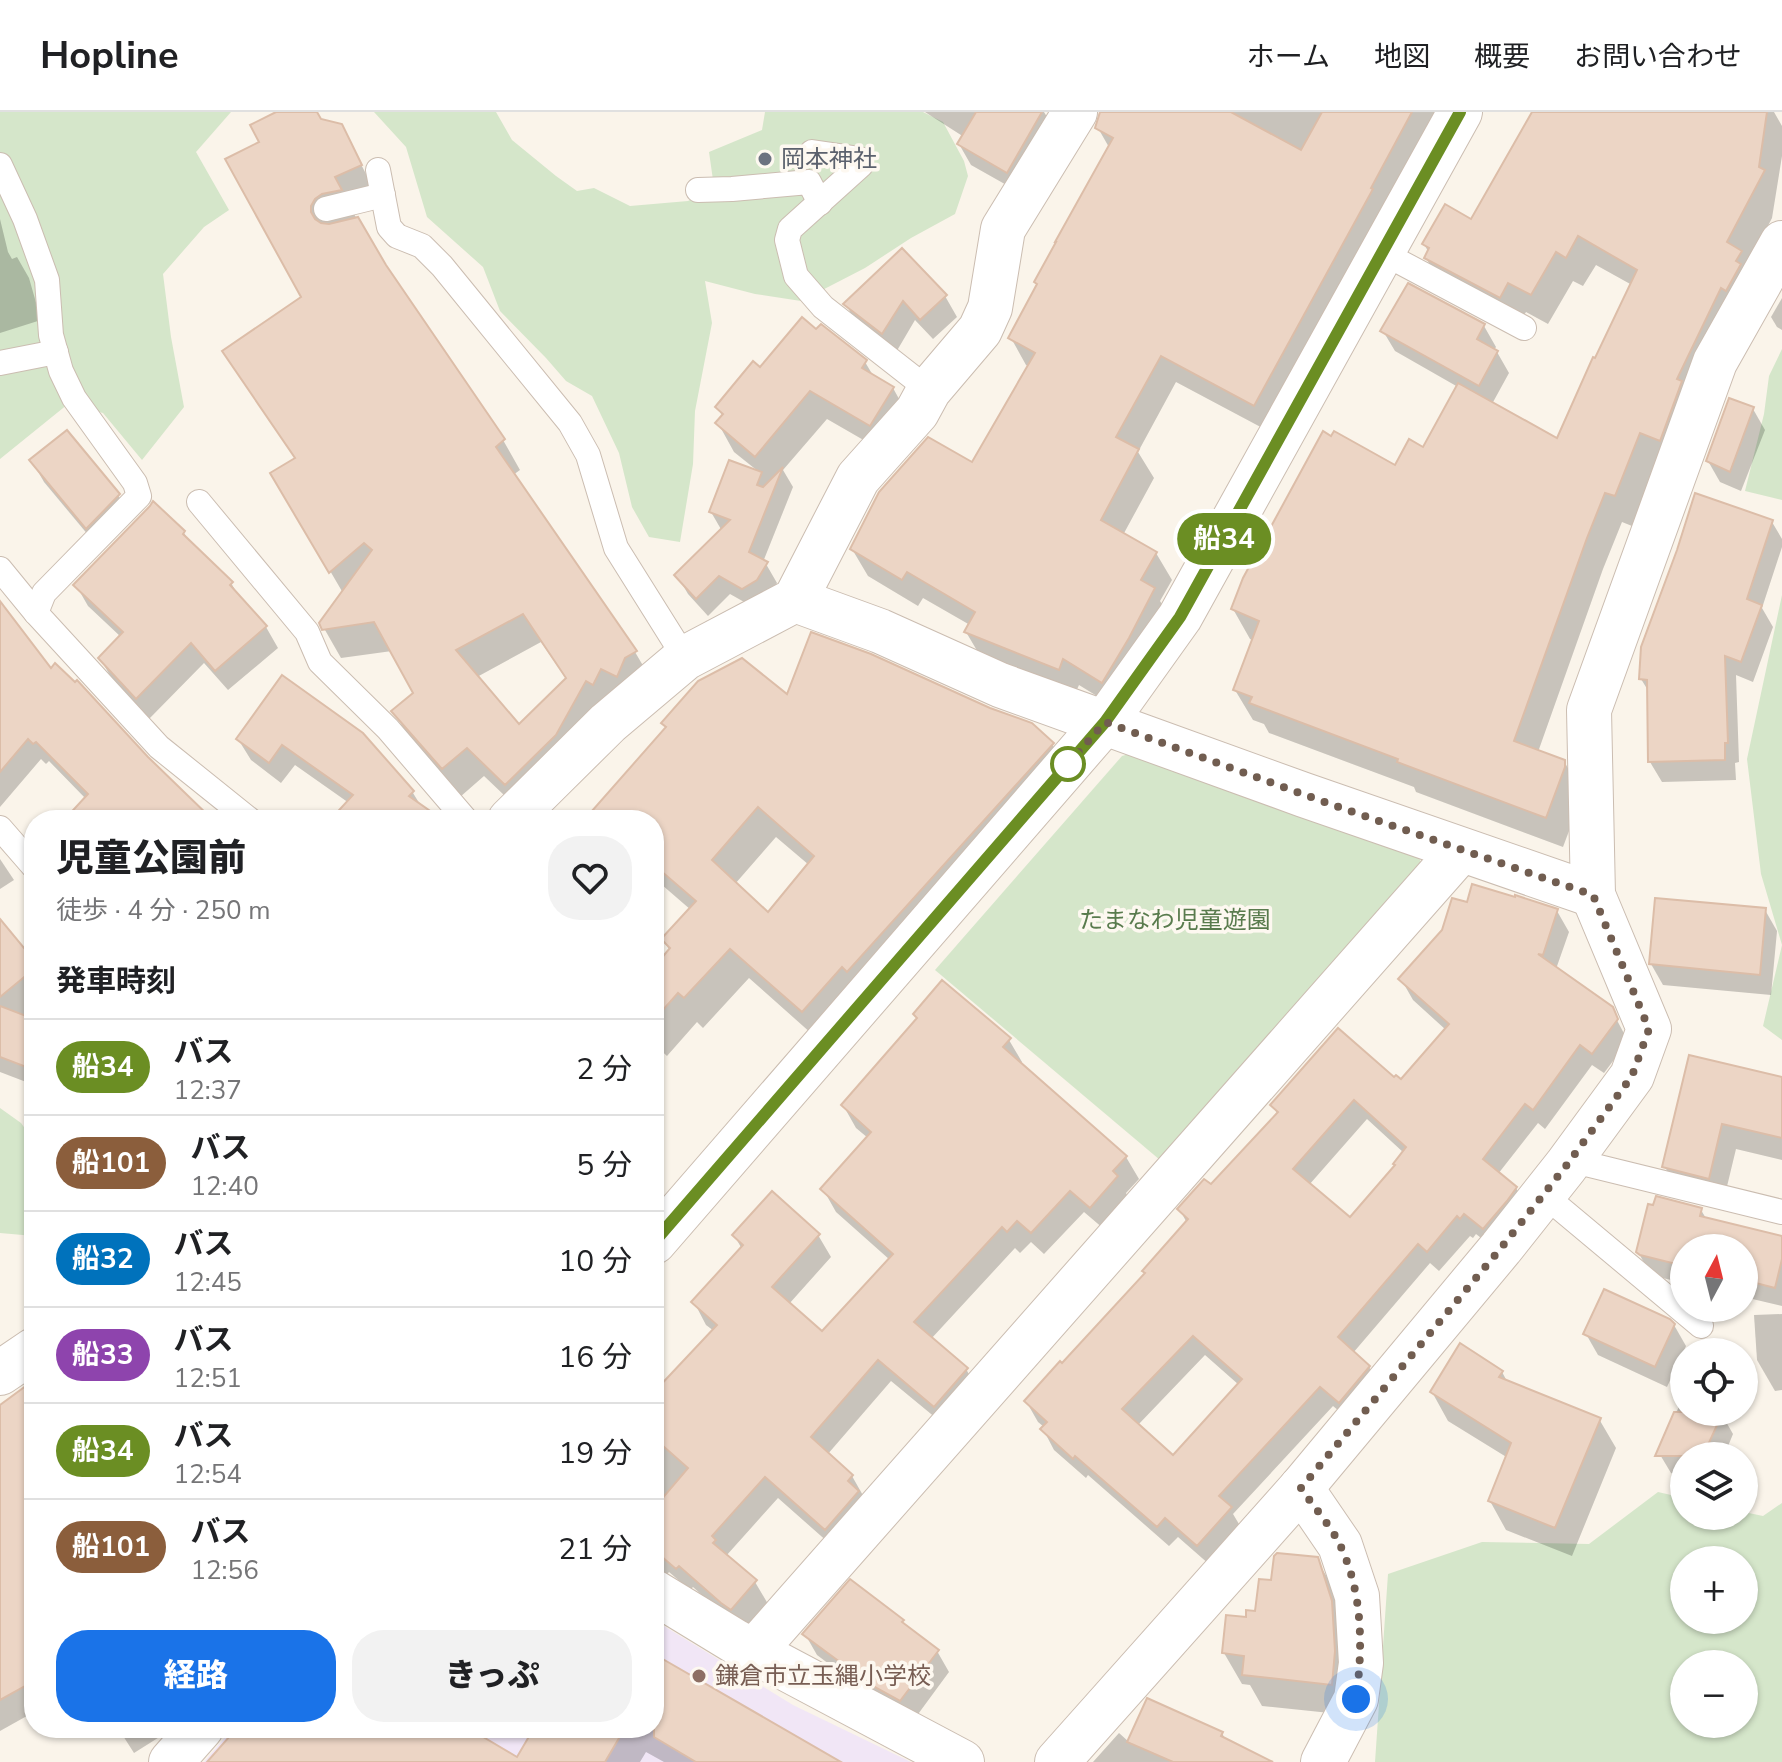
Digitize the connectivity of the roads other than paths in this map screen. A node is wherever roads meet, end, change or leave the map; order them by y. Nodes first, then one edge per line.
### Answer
1 (1075, 112) edge
2 (1460, 112) edge
3 (812, 152) dead end
4 (0, 165) edge
5 (378, 170) dead end
6 (698, 190) dead end
7 (383, 195) junction
8 (820, 203) junction
9 (326, 209) dead end
10 (1782, 243) edge
11 (1383, 253) junction
12 (1524, 328) dead end
13 (56, 352) junction
14 (0, 363) edge
15 (929, 390) junction
16 (199, 502) dead end
17 (0, 569) edge
18 (795, 600) junction
19 (36, 613) junction
20 (685, 658) junction
21 (1105, 722) junction
22 (238, 810) edge
23 (457, 810) edge
24 (520, 810) edge
25 (0, 828) edge
26 (1461, 850) junction
27 (24, 856) edge
28 (1593, 895) junction
29 (1570, 1160) junction
30 (1543, 1194) junction
31 (1782, 1212) edge
32 (664, 1230) edge
33 (1701, 1326) dead end
34 (24, 1357) edge
35 (0, 1373) edge
36 (1301, 1488) junction
37 (664, 1598) edge
38 (754, 1651) junction
39 (192, 1738) edge
40 (171, 1762) edge
41 (962, 1762) edge
42 (1057, 1762) edge
43 (1323, 1762) edge

1 - 15 street
2 - 11 street
3 - 8 lane
4 - 13 lane
5 - 7 lane
6 - 8 lane
7 - 9 lane
7 - 20 lane
8 - 15 lane
10 - 28 street
11 - 12 lane
11 - 21 street
13 - 14 lane
13 - 19 lane
15 - 18 street
16 - 23 lane
17 - 19 lane
18 - 20 street
18 - 21 street
19 - 22 lane
20 - 24 street
21 - 26 street
21 - 32 street
25 - 27 lane
26 - 28 street
26 - 38 street
28 - 29 street
29 - 30 street
29 - 31 lane
30 - 33 lane
30 - 36 street
34 - 35 street
36 - 42 street
36 - 43 street
37 - 38 street
38 - 41 street
39 - 40 street

